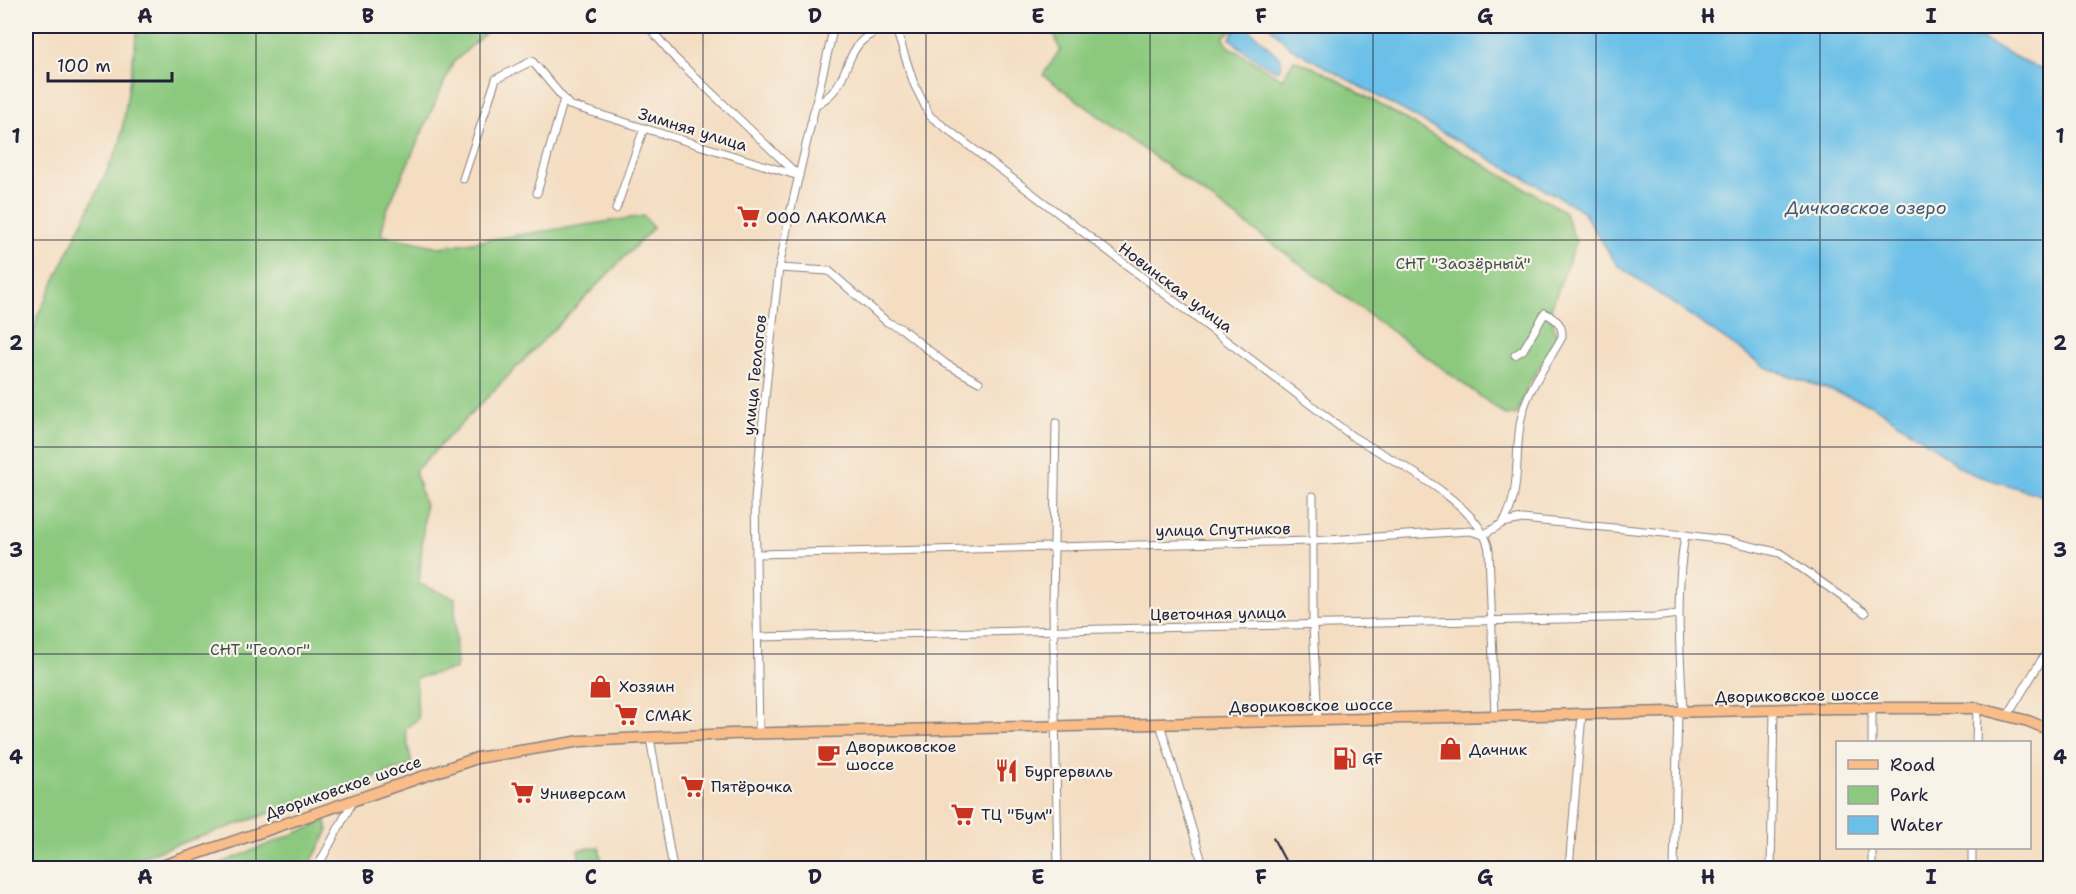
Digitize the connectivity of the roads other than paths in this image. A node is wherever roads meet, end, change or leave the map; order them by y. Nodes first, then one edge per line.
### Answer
1 (648, 26) edge
2 (834, 26) edge
3 (895, 26) edge
4 (564, 99) junction
5 (815, 105) junction
6 (644, 128) junction
7 (799, 176) junction
8 (464, 178) dead end
9 (537, 193) dead end
10 (616, 209) dead end
11 (779, 268) junction
12 (1515, 355) dead end
13 (979, 382) dead end
14 (1056, 423) dead end
15 (1313, 496) dead end
16 (1503, 524) junction
17 (1483, 535) junction
18 (1685, 535) junction
19 (1312, 541) junction
20 (1054, 547) junction
21 (756, 554) junction
22 (1865, 613) dead end
23 (1678, 614) junction
24 (1491, 621) junction
25 (1313, 626) junction
26 (1053, 628) junction
27 (758, 637) junction
28 (2050, 646) edge
29 (1872, 708) junction
30 (1977, 708) junction
31 (1774, 710) junction
32 (1681, 712) junction
33 (1582, 714) junction
34 (2007, 715) junction
35 (1494, 716) junction
36 (1318, 720) junction
37 (1160, 724) junction
38 (1055, 727) junction
39 (2050, 730) edge
40 (759, 734) junction
41 (650, 738) junction
42 (1872, 741) edge
43 (1976, 741) edge
44 (354, 799) junction
45 (1872, 849) edge
46 (1972, 849) edge
47 (156, 868) edge
48 (317, 868) edge
49 (673, 868) edge
50 (1058, 868) edge
51 (1204, 868) edge
52 (1569, 868) edge
53 (1674, 868) edge
54 (1771, 868) edge
55 (1872, 868) edge
56 (1972, 868) edge

1 - 7 street, Зимняя улица
2 - 5 street, улица Геологов
3 - 5 street
3 - 17 street, Новинская улица
4 - 6 street, Зимняя улица
4 - 8 street, Зимняя улица
4 - 9 street
5 - 7 street, улица Геологов
6 - 7 street, Зимняя улица
6 - 10 street
7 - 11 street, улица Геологов
11 - 13 street
11 - 21 street, улица Геологов
12 - 16 street
14 - 20 street
15 - 19 street
16 - 17 street
16 - 18 street
17 - 19 street, улица Спутников
17 - 24 street
18 - 22 street
18 - 23 street
19 - 20 street, улица Спутников
19 - 25 street
20 - 21 street, улица Спутников
20 - 26 street
21 - 27 street, улица Геологов
23 - 24 street, Цветочная улица
23 - 32 street
24 - 25 street, Цветочная улица
24 - 35 street
25 - 26 street, Цветочная улица
25 - 36 street
26 - 27 street, Цветочная улица
26 - 38 street
27 - 40 street, улица Геологов
28 - 34 street
29 - 30 main road, Двориковское шоссе
29 - 31 main road, Двориковское шоссе
29 - 42 street
30 - 34 main road, Двориковское шоссе
30 - 43 street
31 - 32 main road, Двориковское шоссе
31 - 54 street
32 - 33 main road, Двориковское шоссе
32 - 53 street
33 - 35 main road, Двориковское шоссе
33 - 52 street
34 - 39 main road, Двориковское шоссе
35 - 36 main road, Двориковское шоссе
36 - 37 main road, Двориковское шоссе
37 - 38 main road, Двориковское шоссе
37 - 51 street
38 - 40 main road, Двориковское шоссе
38 - 50 street
40 - 41 main road, Двориковское шоссе
41 - 44 main road, Двориковское шоссе
41 - 49 street
44 - 47 main road, Двориковское шоссе
44 - 48 street
45 - 55 street
46 - 56 street

